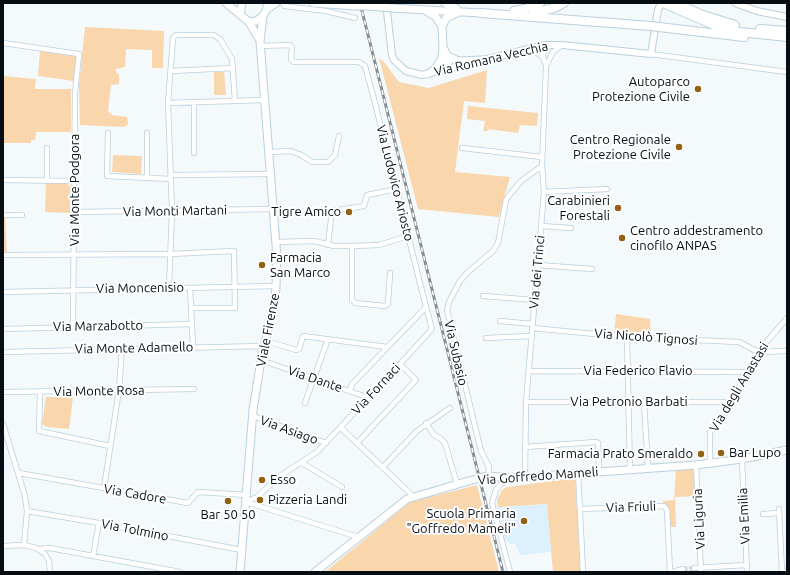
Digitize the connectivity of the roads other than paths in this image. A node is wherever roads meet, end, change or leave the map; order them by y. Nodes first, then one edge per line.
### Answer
1 (226, 3) edge
2 (242, 3) edge
3 (276, 3) edge
4 (283, 3) edge
5 (313, 3) edge
6 (434, 3) edge
7 (445, 3) edge
8 (540, 3) edge
9 (564, 3) edge
10 (676, 3) edge
11 (735, 3) edge
12 (663, 4) edge
13 (267, 6) edge
14 (386, 6) edge
15 (422, 9) junction
16 (464, 11) junction
17 (481, 13) junction
18 (240, 14) junction
19 (516, 15) junction
20 (263, 16) junction
21 (787, 17) edge
22 (356, 18) dead end
23 (249, 22) junction
24 (442, 27) junction
25 (787, 35) edge
26 (3, 42) edge
27 (260, 43) junction
28 (562, 44) junction
29 (545, 45) junction
30 (525, 49) junction
31 (651, 54) junction
32 (445, 57) junction
33 (543, 57) junction
34 (550, 57) junction
35 (482, 60) junction
36 (546, 66) junction
37 (233, 68) junction
38 (446, 70) junction
39 (171, 72) junction
40 (787, 72) edge
41 (428, 74) junction
42 (266, 100) junction
43 (235, 101) junction
44 (194, 102) junction
45 (168, 103) junction
46 (108, 133) dead end
47 (147, 133) dead end
48 (339, 136) dead end
49 (47, 148) dead end
50 (462, 148) dead end
51 (270, 152) junction
52 (194, 153) dead end
53 (542, 156) junction
54 (542, 166) junction
55 (271, 174) junction
56 (147, 177) junction
57 (171, 177) junction
58 (3, 180) edge
59 (47, 181) junction
60 (74, 181) junction
61 (396, 189) junction
62 (607, 189) dead end
63 (544, 192) junction
64 (274, 209) junction
65 (172, 211) junction
66 (75, 212) junction
67 (3, 215) edge
68 (22, 215) dead end
69 (541, 226) junction
70 (571, 228) dead end
71 (408, 236) junction
72 (276, 242) junction
73 (328, 245) junction
74 (352, 246) junction
75 (75, 254) junction
76 (170, 254) junction
77 (3, 255) edge
78 (538, 265) junction
79 (592, 270) dead end
80 (390, 273) dead end
81 (276, 286) junction
82 (236, 287) junction
83 (169, 288) junction
84 (190, 288) junction
85 (74, 290) junction
86 (3, 292) edge
87 (483, 296) dead end
88 (535, 300) junction
89 (426, 307) junction
90 (191, 308) junction
91 (787, 318) edge
92 (500, 321) dead end
93 (192, 324) junction
94 (532, 326) junction
95 (73, 327) junction
96 (3, 329) edge
97 (532, 336) junction
98 (627, 337) junction
99 (486, 338) dead end
100 (328, 339) junction
101 (265, 343) junction
102 (193, 347) junction
103 (387, 347) junction
104 (122, 348) junction
105 (787, 351) edge
106 (3, 352) edge
107 (758, 352) junction
108 (261, 360) junction
109 (400, 364) junction
110 (627, 370) junction
111 (529, 371) junction
112 (747, 372) junction
113 (314, 379) junction
114 (194, 389) dead end
115 (119, 390) junction
116 (350, 391) junction
117 (3, 392) edge
118 (40, 392) junction
119 (369, 398) junction
120 (526, 402) junction
121 (627, 402) junction
122 (644, 402) junction
123 (731, 402) junction
124 (305, 403) dead end
125 (450, 408) dead end
126 (252, 416) junction
127 (3, 424) edge
128 (426, 424) junction
129 (341, 428) junction
130 (5, 434) edge
131 (326, 443) junction
132 (357, 443) junction
133 (110, 446) junction
134 (525, 447) junction
135 (787, 450) edge
136 (742, 459) junction
137 (302, 462) junction
138 (710, 463) junction
139 (696, 465) junction
140 (383, 467) junction
141 (648, 469) junction
142 (599, 471) junction
143 (630, 471) junction
144 (578, 472) junction
145 (19, 473) junction
146 (488, 476) junction
147 (525, 476) junction
148 (514, 478) junction
149 (457, 484) junction
150 (342, 487) dead end
151 (104, 488) junction
152 (413, 496) junction
153 (247, 498) junction
154 (580, 510) junction
155 (27, 511) junction
156 (763, 514) dead end
157 (99, 523) junction
158 (358, 537) junction
159 (24, 545) junction
160 (3, 546) edge
161 (39, 549) junction
162 (242, 550) junction
163 (93, 556) junction
164 (747, 565) junction
165 (694, 568) dead end
166 (683, 569) dead end
167 (701, 570) edge
168 (50, 572) edge
169 (180, 572) edge
170 (240, 572) edge
171 (315, 572) edge
172 (510, 572) edge
173 (584, 572) edge
174 (671, 572) edge
175 (747, 572) edge
176 (782, 572) edge

1 - 18 main road, Viale Firenze
2 - 18 main road
3 - 13 main road
4 - 22 street
5 - 14 main road, bridge
6 - 15 main road
7 - 16 main road
8 - 17 highway
9 - 19 highway
10 - 25 highway
11 - 21 street
12 - 25 highway
12 - 31 street
13 - 20 main road, Viale Firenze
14 - 15 main road
14 - 41 street, Via Romana Vecchia
15 - 16 main road
15 - 24 main road
16 - 17 main road
16 - 24 main road
17 - 19 highway
18 - 23 main road, Viale Firenze
19 - 25 highway
20 - 23 main road
20 - 27 main road, Viale Firenze
23 - 27 main road, Viale Firenze
24 - 32 main road
26 - 60 street, Via Monte Podgora
27 - 42 main road, Viale Firenze
27 - 61 street, Via Ludovico Ariosto
28 - 29 street, Via Romana Vecchia
28 - 31 street, Via Romana Vecchia
28 - 34 street, Via dei Trinci
29 - 30 street, Via Romana Vecchia
29 - 33 street, Via dei Trinci
29 - 34 street
30 - 33 street
30 - 35 street, Via Romana Vecchia
31 - 40 street, Via Romana Vecchia
32 - 35 main road
32 - 38 main road
32 - 41 main road
33 - 36 street, Via dei Trinci
34 - 36 street, Via dei Trinci
35 - 38 street, Via Romana Vecchia
36 - 53 street, Via dei Trinci
37 - 39 street
37 - 39 street
37 - 43 street
38 - 41 street, Via Romana Vecchia
39 - 45 street
42 - 43 street
42 - 51 main road, Viale Firenze
43 - 44 street
44 - 45 street
44 - 52 street
45 - 57 street
46 - 56 street
47 - 56 street
48 - 51 street
49 - 59 street
50 - 53 street
51 - 55 main road, Viale Firenze
53 - 54 street, Via dei Trinci
54 - 63 street, Via dei Trinci
54 - 146 street, Via Subasio
55 - 57 street
55 - 64 main road, Viale Firenze
56 - 57 street
57 - 65 street
58 - 59 street
59 - 60 street
60 - 66 street, Via Monte Podgora
61 - 71 street, Via Ludovico Ariosto
61 - 73 street
62 - 63 street
63 - 69 street, Via dei Trinci
64 - 65 street, Via Monti Martani
64 - 72 main road, Viale Firenze
65 - 66 street, Via Monti Martani
65 - 76 street
66 - 75 street, Via Monte Podgora
67 - 68 street
69 - 70 street
69 - 78 street, Via dei Trinci
71 - 74 street
71 - 89 street, Via Ludovico Ariosto
72 - 73 street
72 - 81 main road, Viale Firenze
73 - 74 street
74 - 80 street
75 - 76 street
75 - 77 street
75 - 85 street, Via Monte Podgora
76 - 82 street
76 - 83 street
78 - 79 street
78 - 88 street, Via dei Trinci
81 - 82 street, Via Moncenisio
81 - 101 main road, Viale Firenze
82 - 84 street, Via Moncenisio
82 - 90 street
83 - 84 street, Via Moncenisio
83 - 85 street, Via Moncenisio
84 - 90 street
85 - 86 street, Via Moncenisio
85 - 95 street, Via Monte Podgora
87 - 88 street
88 - 94 street, Via dei Trinci
89 - 103 street
89 - 109 street, Via Fornaci
90 - 93 street
91 - 107 street, Via degli Anastasi
92 - 94 street, Via Nicolò Tignosi
93 - 95 street, Via Marzabotto
93 - 102 street
94 - 97 street, Via dei Trinci
94 - 98 street, Via Nicolò Tignosi
95 - 96 street, Via Marzabotto
97 - 99 street
97 - 111 street, Via dei Trinci
98 - 107 street, Via Nicolò Tignosi
98 - 110 street
100 - 101 street, Via Monte Adamello
100 - 103 street
100 - 113 street
101 - 102 street, Via Monte Adamello
101 - 108 main road, Viale Firenze
102 - 104 street, Via Monte Adamello
103 - 116 street
104 - 106 street, Via Monte Adamello
104 - 115 street
105 - 107 street
107 - 112 street, Via degli Anastasi
108 - 113 street, Via Dante
108 - 126 main road, Viale Firenze
109 - 119 street, Via Fornaci
109 - 132 street
110 - 111 street, Via Federico Flavio
110 - 112 street, Via Federico Flavio
110 - 121 street
111 - 120 street, Via dei Trinci
112 - 123 street, Via degli Anastasi
113 - 116 street, Via Dante
113 - 124 street
114 - 115 street, Via Monte Rosa
115 - 118 street, Via Monte Rosa
115 - 133 street
116 - 119 street, Via Dante
117 - 118 street, Via Monte Rosa
118 - 133 street
119 - 129 street, Via Fornaci
120 - 121 street, Via Petronio Barbati
120 - 134 street, Via dei Trinci
121 - 122 street, Via Petronio Barbati
121 - 143 street
122 - 123 street, Via Petronio Barbati
122 - 141 street
123 - 138 street, Via degli Anastasi
125 - 128 street
126 - 131 street, Via Asiago
126 - 153 main road, Viale Firenze
127 - 130 street
128 - 140 street
128 - 149 street
129 - 131 street, Via Fornaci
129 - 132 street
130 - 145 street
131 - 137 street, Via Fornaci
132 - 140 street
133 - 151 street
134 - 142 street
134 - 147 street, Via dei Trinci
135 - 136 main road, Via Goffredo Mameli
136 - 138 main road, Via Goffredo Mameli
136 - 164 street, Via Emilia
137 - 150 street
137 - 153 street, Via Fornaci
138 - 139 main road, Via Goffredo Mameli
139 - 141 main road, Via Goffredo Mameli
139 - 167 street, Via Liguria
140 - 152 street
141 - 143 main road, Via Goffredo Mameli
142 - 143 main road, Via Goffredo Mameli
142 - 144 main road, Via Goffredo Mameli
144 - 147 main road, Via Goffredo Mameli
144 - 154 street
145 - 151 street, Via Cadore
145 - 155 street
146 - 148 main road, Via Goffredo Mameli
146 - 149 main road, Via Goffredo Mameli
147 - 148 main road, Via Goffredo Mameli
148 - 172 street
149 - 152 main road, Via Goffredo Mameli
151 - 153 street, Via Cadore
152 - 158 main road, Via Goffredo Mameli
153 - 158 street
153 - 162 main road, Viale Firenze
154 - 173 street
154 - 174 street, Via Friuli
155 - 157 street, Via Tolmino
155 - 159 street
156 - 176 street
157 - 162 street, Via Tolmino
157 - 163 street
158 - 171 main road, Via Goffredo Mameli
159 - 160 street
159 - 161 street
161 - 163 street
161 - 168 street
162 - 170 main road, Viale Firenze
163 - 169 street
164 - 167 street
164 - 175 street, Via Emilia
165 - 167 street
166 - 174 street

